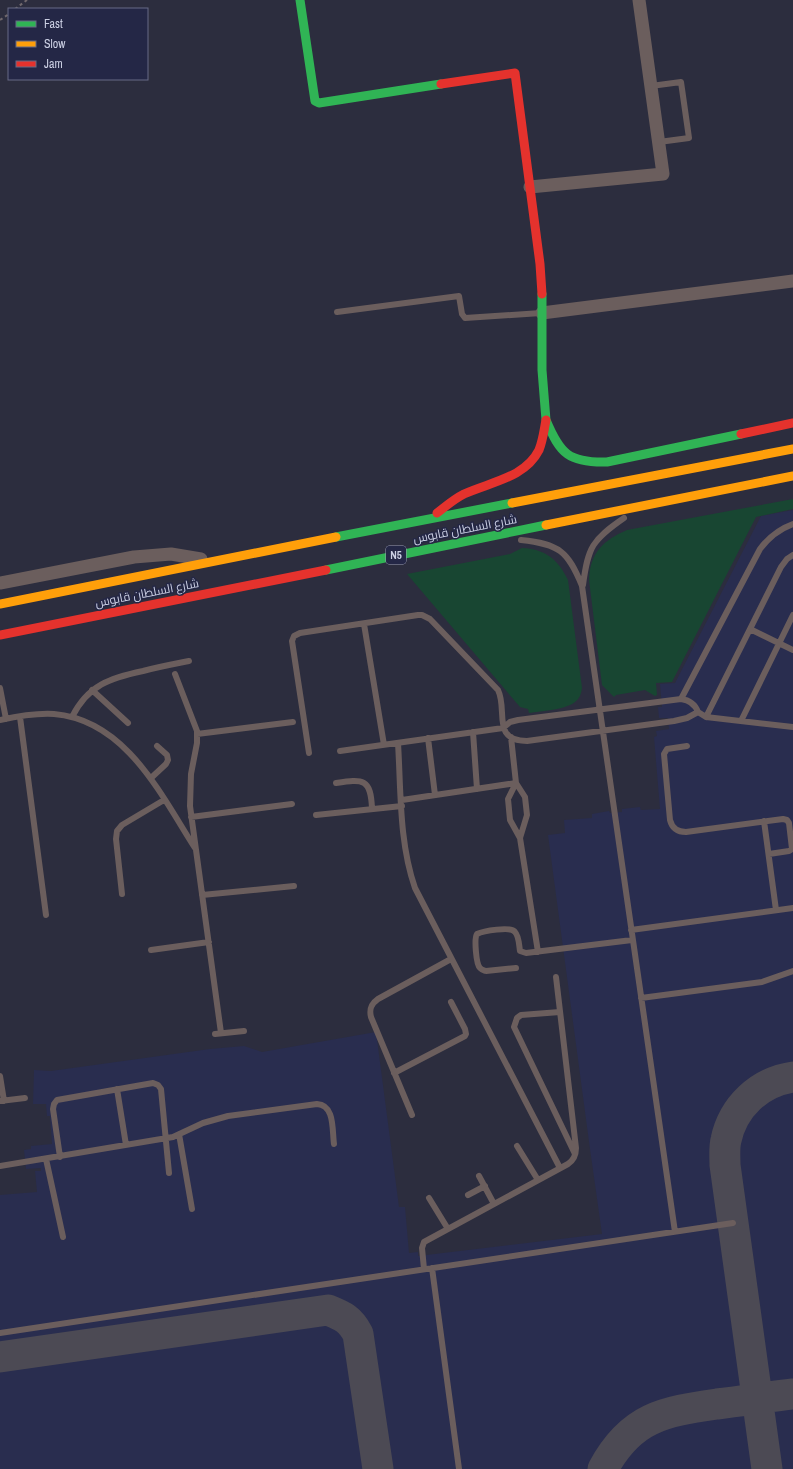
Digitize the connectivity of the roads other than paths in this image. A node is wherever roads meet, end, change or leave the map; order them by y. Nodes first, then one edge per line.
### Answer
1 (300, 0) edge
2 (639, 0) edge
3 (651, 86) junction
4 (659, 142) junction
5 (530, 188) junction
6 (793, 281) edge
7 (337, 312) dead end
8 (542, 313) junction
9 (546, 420) junction
10 (793, 423) edge
11 (793, 449) edge
12 (793, 476) edge
13 (642, 505) junction
14 (431, 518) junction
15 (793, 524) edge
16 (489, 536) junction
17 (793, 555) edge
18 (214, 561) junction
19 (0, 583) edge
20 (582, 586) junction
21 (0, 604) edge
22 (793, 615) edge
23 (364, 624) junction
24 (750, 629) junction
25 (0, 635) edge
26 (779, 643) junction
27 (793, 650) edge
28 (189, 661) dead end
29 (175, 674) dead end
30 (0, 688) edge
31 (92, 690) junction
32 (681, 699) junction
33 (600, 710) junction
34 (698, 712) junction
35 (20, 717) junction
36 (72, 717) junction
37 (706, 717) junction
38 (3, 720) edge
39 (741, 721) junction
40 (293, 722) dead end
41 (128, 723) dead end
42 (793, 727) edge
43 (503, 728) junction
44 (603, 731) junction
45 (473, 732) junction
46 (197, 734) junction
47 (511, 737) junction
48 (428, 738) junction
49 (398, 743) junction
50 (384, 745) junction
51 (157, 746) dead end
52 (687, 746) dead end
53 (340, 751) dead end
54 (309, 753) dead end
55 (151, 778) junction
56 (336, 783) dead end
57 (516, 783) junction
58 (478, 789) junction
59 (435, 795) junction
60 (164, 800) junction
61 (402, 803) junction
62 (292, 804) dead end
63 (372, 809) junction
64 (316, 815) dead end
65 (191, 817) junction
66 (764, 821) junction
67 (520, 838) junction
68 (196, 850) junction
69 (769, 854) junction
70 (294, 886) dead end
71 (122, 894) dead end
72 (202, 895) junction
73 (793, 908) edge
74 (776, 910) junction
75 (46, 915) dead end
76 (631, 930) junction
77 (632, 940) junction
78 (209, 942) junction
79 (151, 950) dead end
80 (538, 952) junction
81 (451, 959) junction
82 (516, 968) dead end
83 (793, 971) edge
84 (556, 977) dead end
85 (641, 998) junction
86 (451, 1002) dead end
87 (560, 1012) junction
88 (244, 1031) dead end
89 (394, 1073) junction
90 (0, 1076) edge
91 (117, 1089) junction
92 (25, 1098) dead end
93 (2, 1101) edge
94 (412, 1115) dead end
95 (179, 1134) junction
96 (165, 1138) junction
97 (126, 1144) junction
98 (334, 1144) dead end
99 (517, 1146) dead end
100 (576, 1155) junction
101 (60, 1157) junction
102 (46, 1159) junction
103 (0, 1166) edge
104 (560, 1168) junction
105 (169, 1173) dead end
106 (479, 1176) dead end
107 (538, 1180) junction
108 (485, 1186) junction
109 (468, 1195) dead end
110 (429, 1198) dead end
111 (494, 1204) junction
112 (192, 1208) dead end
113 (733, 1223) dead end
114 (448, 1229) junction
115 (675, 1232) junction
116 (63, 1237) dead end
117 (432, 1268) junction
118 (424, 1269) junction
119 (0, 1333) edge
120 (459, 1469) edge

1 - 5 main road
2 - 3 street
3 - 4 street
3 - 4 lane
4 - 5 street
5 - 8 main road
6 - 8 street
7 - 8 lane
8 - 9 main road
9 - 10 main road
9 - 14 main road
11 - 14 main road, شارع السلطان قابوس
12 - 13 main road, شارع السلطان قابوس / N5
13 - 16 main road, شارع السلطان قابوس / N5
13 - 20 lane
14 - 18 main road, شارع السلطان قابوس
15 - 32 lane
16 - 20 lane
16 - 25 main road, شارع السلطان قابوس / N5
17 - 24 lane
18 - 19 street
18 - 21 main road, شارع السلطان قابوس
20 - 33 lane
22 - 26 lane
23 - 43 lane
23 - 50 lane
23 - 54 lane
24 - 26 lane
24 - 37 lane
26 - 27 lane
26 - 39 lane
28 - 31 lane
29 - 46 lane
30 - 38 lane
31 - 36 lane
31 - 41 lane
32 - 33 lane
32 - 34 lane
33 - 43 lane
33 - 44 lane
34 - 37 lane
34 - 44 lane
35 - 36 lane
35 - 38 lane
35 - 75 lane
36 - 55 lane
37 - 39 lane
39 - 42 lane
40 - 46 lane
43 - 45 lane
43 - 47 lane
44 - 47 lane
44 - 76 lane
45 - 48 lane
45 - 58 lane
46 - 65 lane
47 - 57 lane
48 - 49 lane
48 - 59 lane
49 - 50 lane
49 - 61 lane
50 - 53 lane
51 - 55 lane
52 - 66 lane
55 - 60 lane
56 - 63 lane
57 - 58 lane
57 - 67 lane
57 - 67 lane
58 - 59 lane
59 - 61 lane
60 - 68 lane
60 - 71 lane
61 - 63 lane
61 - 81 lane
62 - 65 lane
63 - 64 lane
65 - 68 lane
66 - 69 lane
66 - 69 lane
67 - 80 lane
68 - 72 lane
69 - 74 lane
70 - 72 lane
72 - 78 lane
73 - 74 lane
74 - 76 lane
76 - 77 lane
77 - 80 lane
77 - 85 lane
78 - 79 lane
78 - 88 lane
80 - 82 lane
81 - 89 lane
81 - 104 lane
83 - 85 lane
84 - 87 lane
85 - 115 lane
86 - 89 lane
87 - 100 lane
87 - 100 lane
89 - 94 lane
90 - 93 lane
91 - 96 lane
91 - 97 lane
91 - 101 lane
92 - 93 lane
95 - 96 lane
95 - 98 lane
95 - 112 lane
96 - 97 lane
96 - 105 lane
97 - 101 lane
99 - 107 lane
100 - 104 lane
101 - 102 lane
102 - 103 lane
102 - 116 lane
104 - 107 lane
106 - 108 lane
107 - 111 lane
108 - 109 lane
108 - 111 lane
110 - 114 lane
111 - 114 lane
113 - 115 lane
114 - 118 lane
115 - 117 lane
117 - 118 lane
117 - 120 lane
118 - 119 lane

